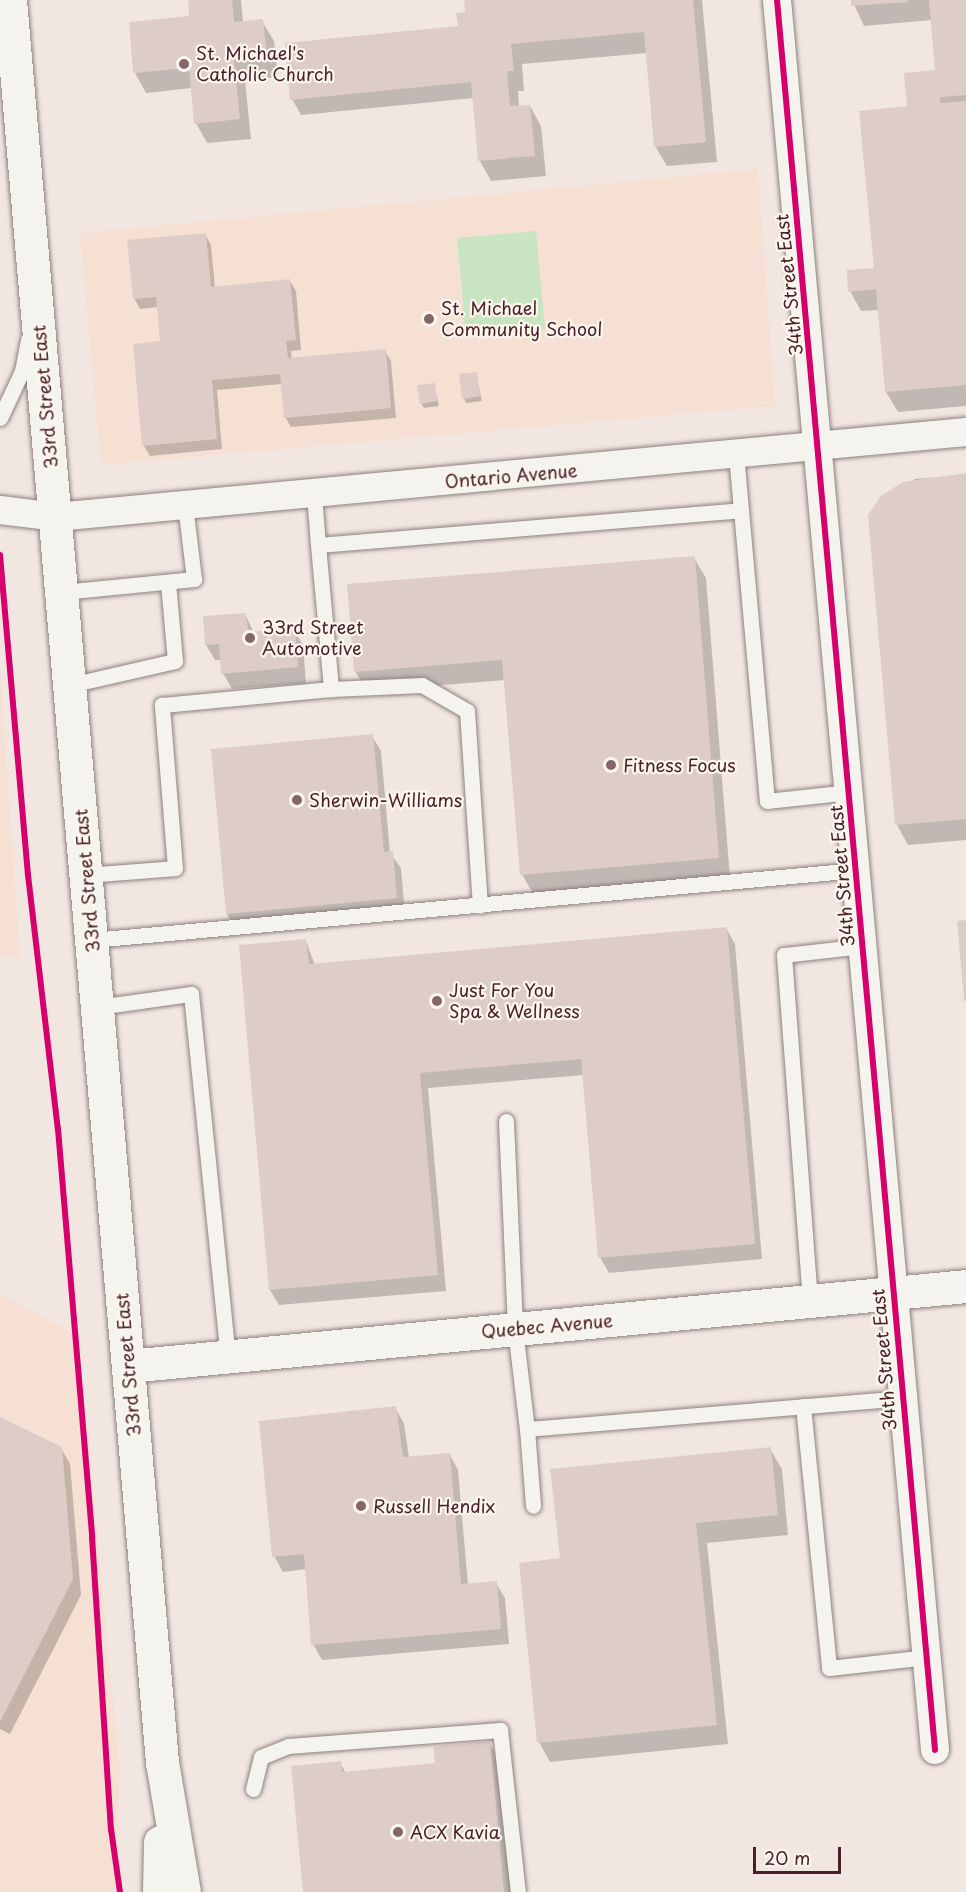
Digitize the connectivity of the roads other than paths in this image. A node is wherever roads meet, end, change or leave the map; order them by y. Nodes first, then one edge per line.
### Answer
1 (10, 0) edge
2 (777, 0) edge
3 (36, 289) junction
4 (0, 418) edge
5 (966, 432) edge
6 (820, 445) junction
7 (736, 454) junction
8 (314, 494) junction
9 (185, 505) junction
10 (0, 510) edge
11 (741, 510) junction
12 (56, 516) junction
13 (318, 545) junction
14 (168, 582) junction
15 (62, 592) junction
16 (70, 686) junction
17 (331, 689) junction
18 (850, 792) junction
19 (857, 870) junction
20 (87, 875) junction
21 (480, 906) junction
22 (92, 940) junction
23 (863, 946) junction
24 (98, 1007) junction
25 (506, 1121) dead end
26 (966, 1286) edge
27 (893, 1293) junction
28 (810, 1301) junction
29 (515, 1329) junction
30 (228, 1357) junction
31 (128, 1366) junction
32 (903, 1398) junction
33 (803, 1406) junction
34 (527, 1429) junction
35 (533, 1506) dead end
36 (927, 1657) junction
37 (935, 1750) dead end
38 (162, 1762) junction
39 (253, 1789) dead end
40 (159, 1892) edge
41 (184, 1892) edge
42 (518, 1892) edge

1 - 3 main road, 33rd Street East
2 - 6 street, 34th Street East
3 - 4 lane
3 - 12 main road, 33rd Street East
5 - 6 street, Ontario Avenue
6 - 7 street, Ontario Avenue
6 - 18 street, 34th Street East
7 - 8 street, Ontario Avenue
7 - 11 lane
8 - 9 street, Ontario Avenue
8 - 13 lane
9 - 12 street, Ontario Avenue
9 - 14 lane
10 - 12 street, Ontario Avenue
11 - 13 lane
11 - 18 lane
12 - 15 main road, 33rd Street East
13 - 17 lane
14 - 15 lane
14 - 16 lane
15 - 16 main road, 33rd Street East
16 - 20 main road, 33rd Street East
17 - 20 lane
17 - 21 lane
18 - 19 street, 34th Street East
19 - 21 lane
19 - 23 street, 34th Street East
20 - 22 main road, 33rd Street East
21 - 22 lane
22 - 24 main road, 33rd Street East
23 - 27 street, 34th Street East
23 - 28 lane
24 - 30 lane
24 - 31 main road, 33rd Street East
25 - 29 lane
26 - 27 main road, Quebec Avenue
27 - 28 main road, Quebec Avenue
27 - 32 street, 34th Street East
28 - 29 main road, Quebec Avenue
29 - 30 main road, Quebec Avenue
29 - 34 lane
30 - 31 main road, Quebec Avenue
31 - 38 main road, 33rd Street East
32 - 33 lane
32 - 36 street, 34th Street East
33 - 34 lane
33 - 36 lane
34 - 35 lane
36 - 37 street, 34th Street East
38 - 40 main road, 33rd Street East
38 - 41 main road, 33rd Street East
39 - 42 lane

